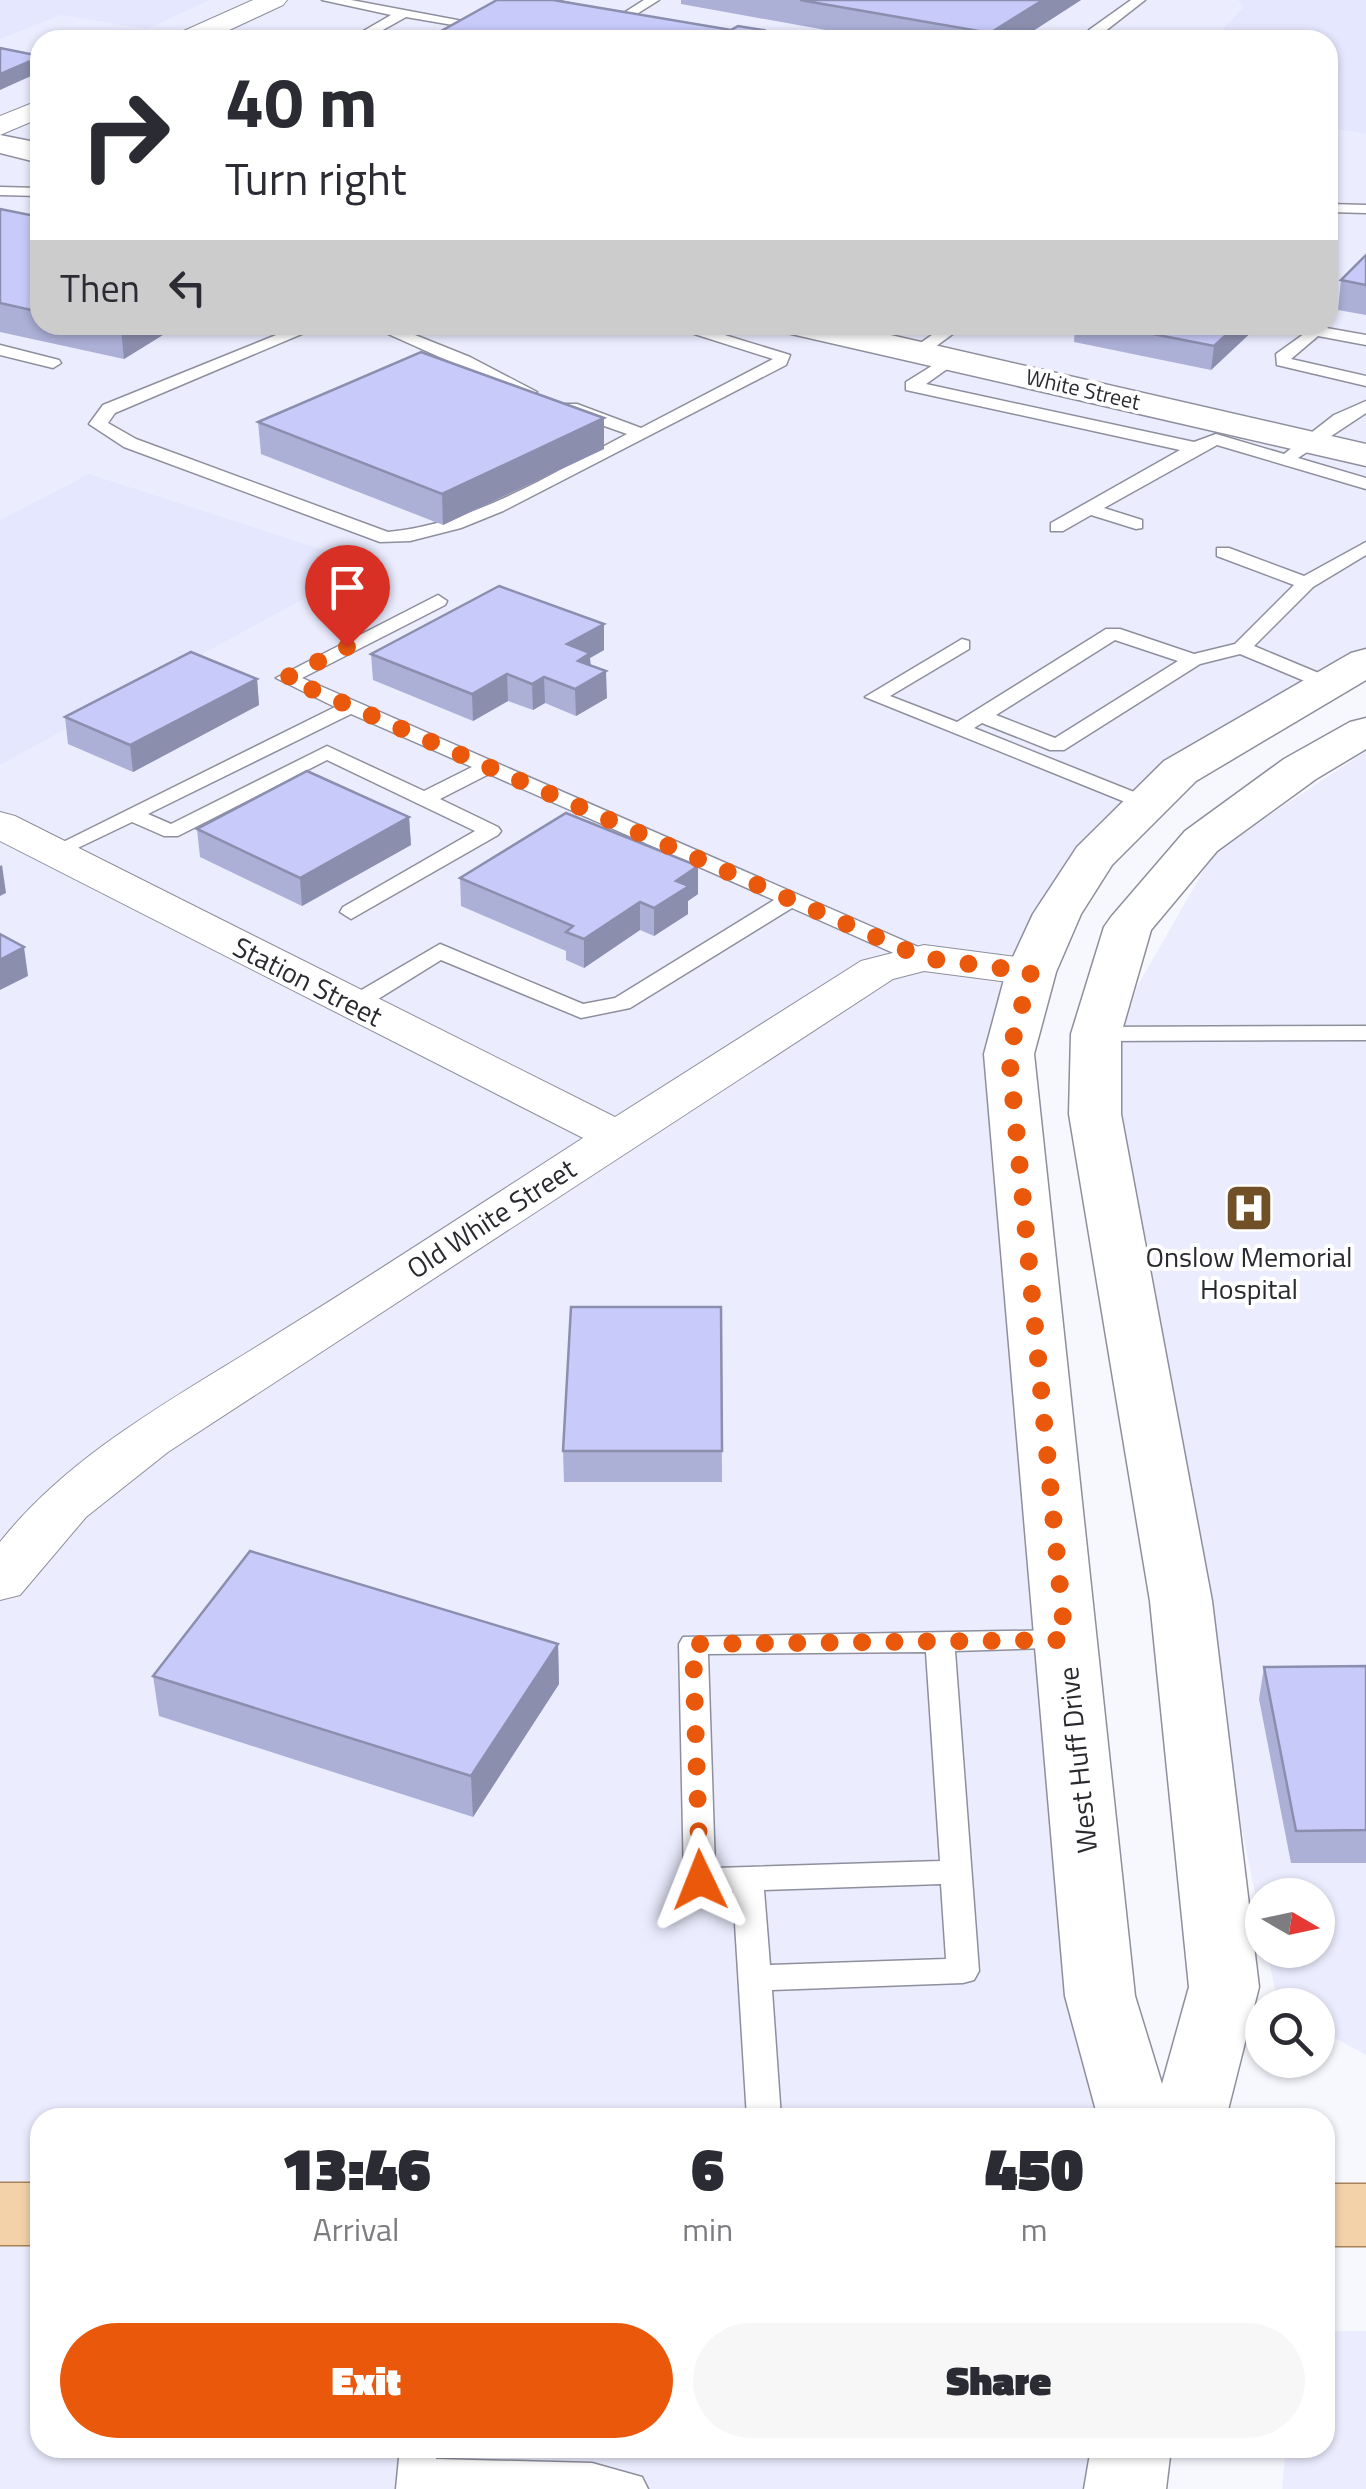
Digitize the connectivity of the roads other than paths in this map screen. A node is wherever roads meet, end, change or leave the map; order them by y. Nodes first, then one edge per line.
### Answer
1 (274, 0) edge
2 (328, 0) edge
3 (534, 0) edge
4 (654, 0) edge
5 (1139, 0) edge
6 (404, 13) junction
7 (482, 26) edge
8 (208, 30) edge
9 (372, 30) edge
10 (1099, 30) edge
11 (30, 112) edge
12 (0, 126) edge
13 (0, 144) edge
14 (30, 151) edge
15 (0, 191) edge
16 (30, 192) edge
17 (1338, 209) edge
18 (1366, 210) edge
19 (290, 335) edge
20 (401, 335) edge
21 (733, 335) edge
22 (871, 335) edge
23 (1311, 335) edge
24 (1338, 335) edge
25 (1366, 340) edge
26 (942, 345) edge
27 (0, 350) edge
28 (54, 363) dead end
29 (1366, 381) edge
30 (1366, 406) edge
31 (642, 434) junction
32 (1196, 448) junction
33 (1297, 450) junction
34 (1366, 455) edge
35 (1366, 484) edge
36 (1089, 509) junction
37 (1136, 524) dead end
38 (1057, 527) dead end
39 (1366, 548) edge
40 (1223, 552) dead end
41 (1306, 583) junction
42 (438, 600) dead end
43 (962, 645) dead end
44 (1242, 648) junction
45 (1193, 660) junction
46 (1346, 673) edge
47 (350, 707) junction
48 (980, 716) junction
49 (958, 730) junction
50 (1366, 731) edge
51 (292, 736) junction
52 (327, 752) junction
53 (488, 766) junction
54 (426, 798) junction
55 (1146, 804) junction
56 (131, 814) junction
57 (0, 825) edge
58 (54, 852) junction
59 (790, 900) junction
60 (351, 912) dead end
61 (924, 958) junction
62 (1031, 972) junction
63 (354, 1004) junction
64 (1366, 1033) edge
65 (1096, 1034) junction
66 (616, 1136) junction
67 (0, 1581) edge
68 (1065, 1640) junction
69 (940, 1641) junction
70 (955, 1872) junction
71 (748, 1879) junction
72 (754, 1978) junction
73 (763, 2108) edge
74 (1132, 2108) edge
75 (1192, 2108) edge
76 (0, 2214) edge
77 (30, 2214) edge
78 (1335, 2214) edge
79 (1366, 2214) edge
80 (1130, 2458) edge
81 (416, 2471) edge
82 (564, 2483) edge
83 (629, 2489) edge
84 (1125, 2489) edge

1 - 8 street
2 - 6 lane
3 - 4 lane
5 - 10 lane
6 - 7 lane
6 - 9 lane
11 - 12 street
13 - 14 street
15 - 16 lane
17 - 18 lane
19 - 31 lane
20 - 31 lane
21 - 31 lane
22 - 26 street, White Street
23 - 29 lane
24 - 25 lane
26 - 32 lane
26 - 33 street, White Street
27 - 28 lane
30 - 33 lane
32 - 33 lane
32 - 36 lane
33 - 34 street, White Street
33 - 35 lane
36 - 37 lane
36 - 38 lane
39 - 41 lane
40 - 41 lane
41 - 44 lane
42 - 47 lane
43 - 49 lane
44 - 45 lane
44 - 46 lane
45 - 48 lane
45 - 48 lane
46 - 55 street, West Huff Drive
47 - 51 lane
47 - 53 lane
48 - 49 lane
49 - 55 lane
50 - 65 street
51 - 52 lane
51 - 56 lane
52 - 54 lane
52 - 56 lane
53 - 54 lane
53 - 59 lane
54 - 60 lane
55 - 62 street, West Huff Drive
56 - 58 lane
57 - 58 street, Station Street
58 - 63 street, Station Street
59 - 61 lane
59 - 63 lane
61 - 62 street, Old White Street
61 - 66 street, Old White Street
62 - 68 street, West Huff Drive
63 - 66 street, Station Street
64 - 65 lane
65 - 75 street
66 - 67 street, Old White Street
68 - 69 lane
68 - 74 street, West Huff Drive
69 - 70 lane
69 - 71 lane
70 - 71 lane
70 - 72 lane
71 - 72 lane
72 - 73 lane
76 - 77 main road
78 - 79 main road
80 - 84 street
81 - 82 lane
82 - 83 lane

